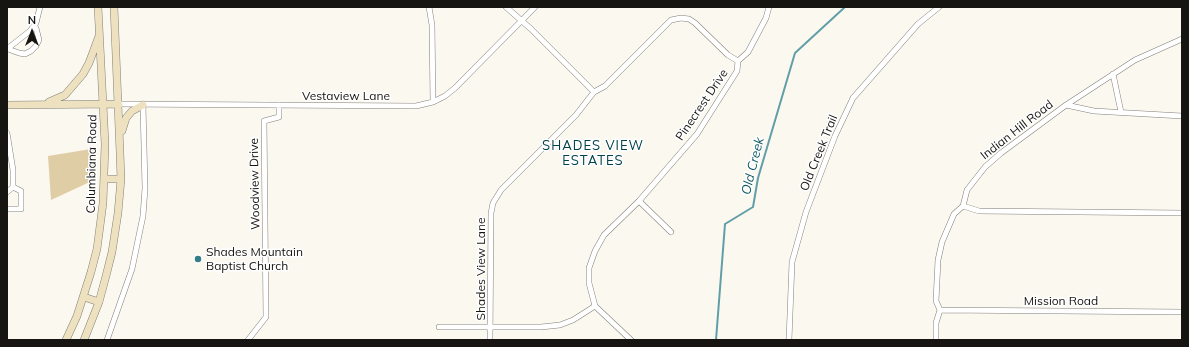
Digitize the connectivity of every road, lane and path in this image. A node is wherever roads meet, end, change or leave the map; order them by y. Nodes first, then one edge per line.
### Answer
1 (40, 7) edge
2 (98, 7) edge
3 (114, 7) edge
4 (429, 7) edge
5 (506, 7) edge
6 (535, 7) edge
7 (769, 7) edge
8 (939, 7) edge
9 (521, 21) junction
10 (34, 26) junction
11 (100, 32) junction
12 (1182, 39) edge
13 (7, 49) edge
14 (738, 61) junction
15 (1113, 74) junction
16 (594, 92) junction
17 (433, 102) junction
18 (45, 104) junction
19 (103, 104) junction
20 (119, 104) junction
21 (7, 105) edge
22 (143, 105) junction
23 (279, 105) junction
24 (1066, 105) junction
25 (1121, 112) junction
26 (1182, 116) edge
27 (7, 133) edge
28 (120, 137) junction
29 (105, 179) junction
30 (121, 179) junction
31 (13, 187) junction
32 (7, 192) edge
33 (639, 201) junction
34 (963, 206) junction
35 (7, 209) edge
36 (1182, 213) edge
37 (671, 232) dead end
38 (84, 297) junction
39 (99, 302) junction
40 (595, 306) junction
41 (940, 310) junction
42 (1182, 312) edge
43 (439, 327) dead end
44 (490, 328) junction
45 (66, 340) edge
46 (84, 340) edge
47 (106, 340) edge
48 (248, 340) edge
49 (490, 340) edge
50 (631, 340) edge
51 (789, 340) edge
52 (936, 340) edge

1 - 10 street
2 - 11 main road, Columbiana Road
3 - 20 main road
4 - 17 street
5 - 9 street
6 - 9 street, Vestaview Lane
7 - 14 street, Pinecrest Drive
8 - 51 street, Old Creek Trail
9 - 16 street
9 - 17 street, Vestaview Lane
10 - 13 street
10 - 13 street
11 - 18 main road
11 - 19 main road, Columbiana Road
12 - 15 street, Indian Hill Road
14 - 16 street, Shades View Lane
14 - 33 street, Pinecrest Drive
15 - 24 street, Indian Hill Road
15 - 25 street
16 - 44 street, Shades View Lane
17 - 23 street, Vestaview Lane
18 - 19 main road
18 - 21 main road
19 - 20 main road
19 - 29 main road, Columbiana Road
20 - 22 street, Vestaview Lane
20 - 28 main road
22 - 23 street, Vestaview Lane
22 - 28 main road
22 - 47 street
23 - 48 street, Woodview Drive
24 - 25 street
24 - 34 street, Indian Hill Road
25 - 26 street
27 - 31 street
28 - 30 main road
29 - 30 main road
29 - 38 main road, Columbiana Road
30 - 39 main road
31 - 32 street
31 - 35 street
33 - 37 street
33 - 40 street, Pinecrest Drive
34 - 36 street
34 - 41 street, Indian Hill Road
38 - 39 main road
38 - 45 main road, Columbiana Road
39 - 46 main road
40 - 44 street
40 - 50 street
41 - 42 street, Mission Road
41 - 52 street, Indian Hill Road
43 - 44 street
44 - 49 street, Shades View Lane

